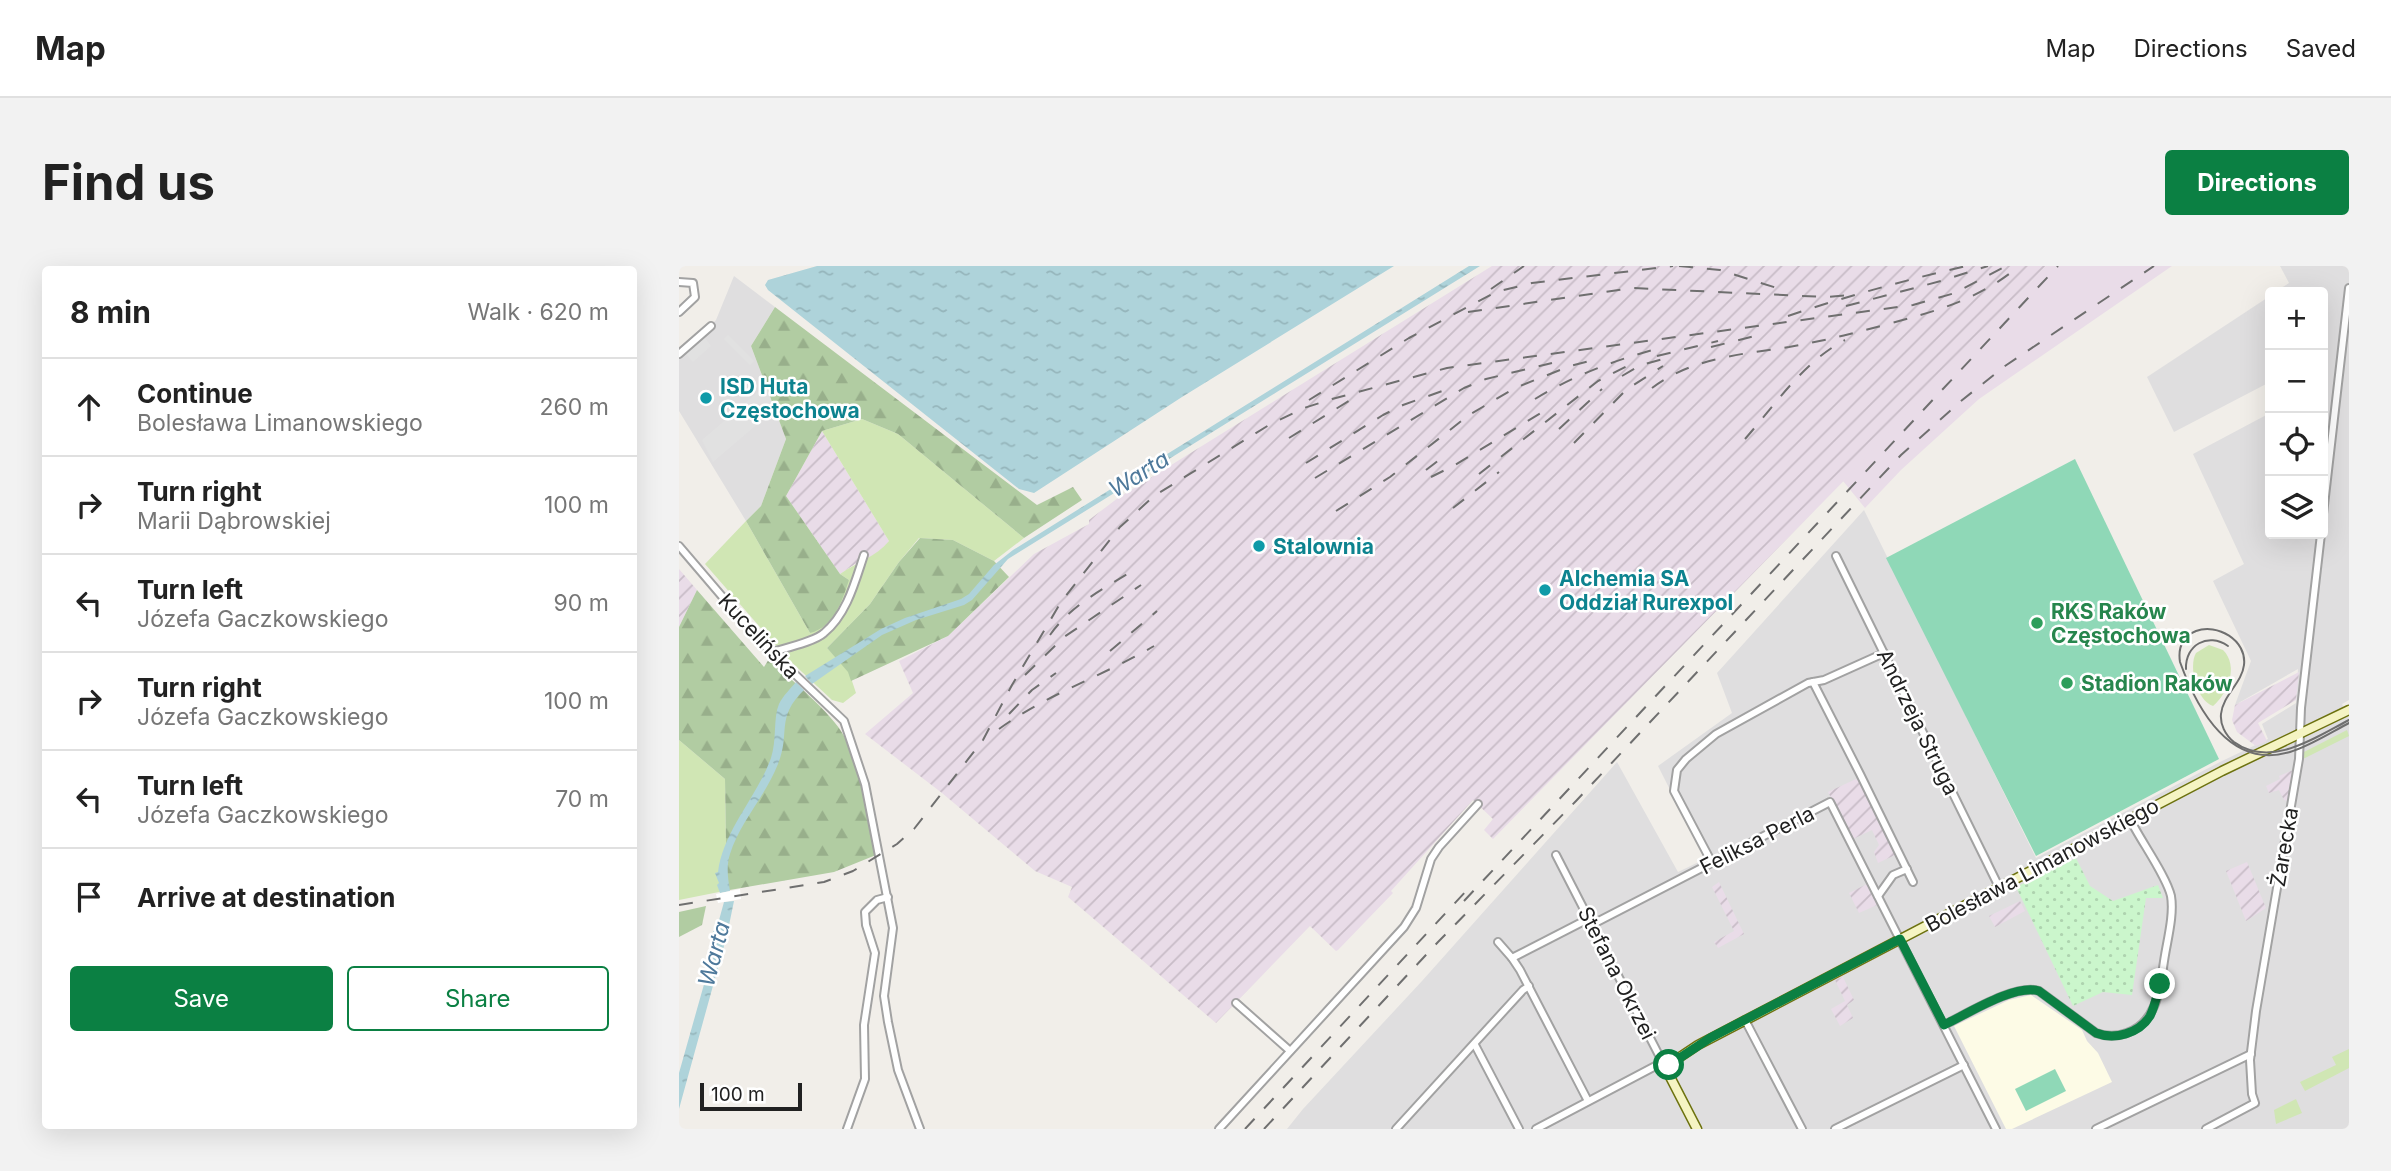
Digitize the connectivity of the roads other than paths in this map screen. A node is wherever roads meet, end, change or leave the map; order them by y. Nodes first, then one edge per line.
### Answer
1 (679, 282) edge
2 (2349, 288) edge
3 (679, 313) edge
4 (711, 326) dead end
5 (679, 354) edge
6 (2327, 476) edge
7 (2320, 539) edge
8 (679, 546) edge
9 (864, 555) dead end
10 (1836, 556) dead end
11 (772, 652) junction
12 (1884, 653) junction
13 (1813, 682) junction
14 (2347, 714) edge
15 (2300, 732) junction
16 (1478, 804) dead end
17 (2130, 819) junction
18 (1556, 855) dead end
19 (1712, 863) junction
20 (1907, 869) junction
21 (1913, 882) dead end
22 (1999, 887) junction
23 (1878, 895) junction
24 (888, 897) junction
25 (1590, 922) junction
26 (1900, 939) junction
27 (1498, 942) dead end
28 (1513, 958) junction
29 (1529, 986) junction
30 (1236, 1003) dead end
31 (1745, 1020) junction
32 (1944, 1025) junction
33 (1475, 1045) junction
34 (1289, 1051) junction
35 (2251, 1054) junction
36 (1664, 1065) junction
37 (1963, 1065) junction
38 (1588, 1101) junction
39 (847, 1129) edge
40 (920, 1129) edge
41 (1219, 1129) edge
42 (1397, 1129) edge
43 (1519, 1129) edge
44 (1536, 1129) edge
45 (1696, 1129) edge
46 (1802, 1129) edge
47 (1835, 1129) edge
48 (1996, 1129) edge
49 (2096, 1129) edge
50 (2206, 1129) edge

1 - 3 street
2 - 6 street
4 - 5 street
7 - 15 street, Żarecka
8 - 11 street, Kucelińska
9 - 11 street
10 - 12 street, Andrzeja Struga
11 - 24 street, Kucelińska
12 - 13 street
12 - 22 street, Andrzeja Struga
13 - 19 street
13 - 20 street
14 - 15 street, Bolesława Limanowskiego
15 - 17 street, Bolesława Limanowskiego
15 - 35 street, Żarecka
16 - 34 street
17 - 22 street, Bolesława Limanowskiego
17 - 32 street
18 - 25 street, Stefana Okrzei
19 - 23 street, Feliksa Perla
19 - 25 street, Feliksa Perla
20 - 21 street
20 - 23 street
22 - 26 street, Bolesława Limanowskiego
23 - 26 street, Feliksa Perla
24 - 39 street
24 - 40 street
25 - 28 street, Feliksa Perla
25 - 36 street, Stefana Okrzei
26 - 31 street, Bolesława Limanowskiego
26 - 32 street, Feliksa Perla
27 - 28 street
28 - 29 street
29 - 33 street
29 - 38 street
30 - 34 street
31 - 36 street, Bolesława Limanowskiego
31 - 46 street
32 - 37 street, Feliksa Perla
33 - 42 street
33 - 43 street
34 - 41 street
35 - 49 street
35 - 50 street, Żarecka
36 - 38 street, Bolesława Limanowskiego
36 - 45 street, Stefana Okrzei
37 - 47 street
37 - 48 street, Feliksa Perla
38 - 44 street, Bolesława Limanowskiego

